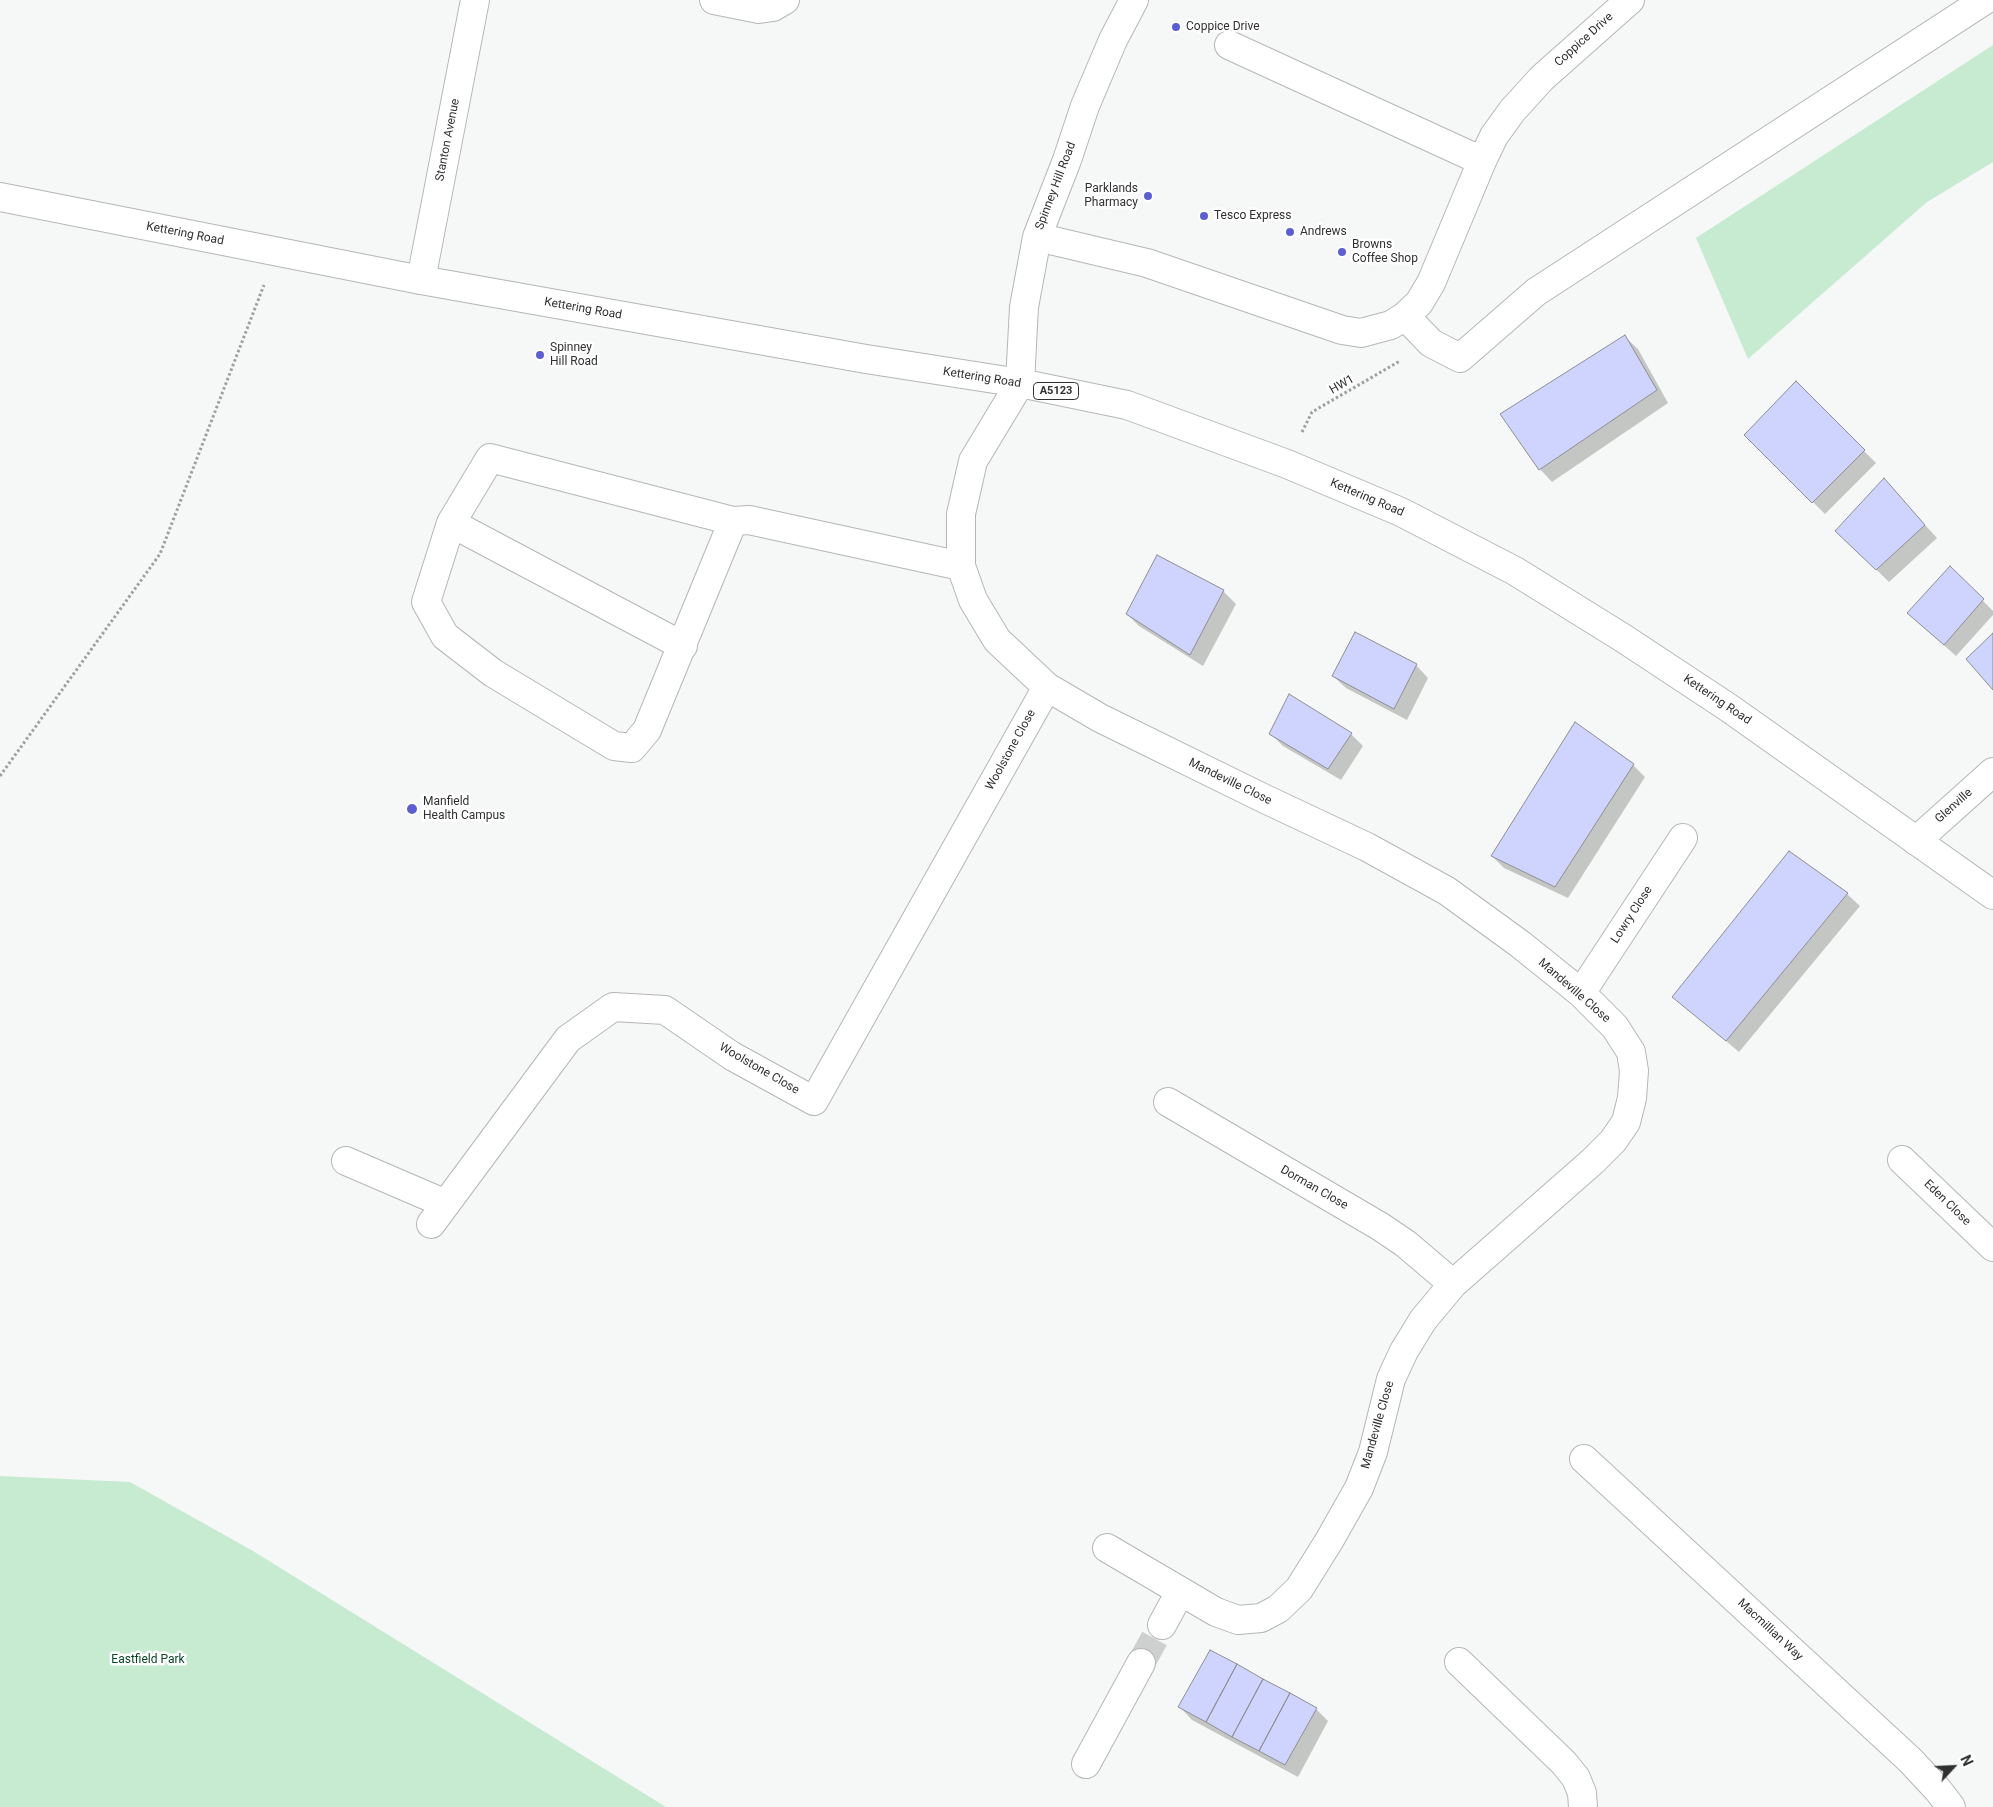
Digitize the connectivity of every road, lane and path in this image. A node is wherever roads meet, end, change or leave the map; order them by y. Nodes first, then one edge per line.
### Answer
1 (475, 0) edge
2 (714, 0) edge
3 (785, 0) edge
4 (1134, 0) edge
5 (1630, 0) edge
6 (1985, 0) edge
7 (1229, 45) dead end
8 (1482, 160) junction
9 (0, 197) edge
10 (1037, 237) junction
11 (276, 252) junction
12 (421, 280) junction
13 (1405, 316) junction
14 (1431, 343) junction
15 (1020, 383) junction
16 (1287, 464) junction
17 (733, 521) junction
18 (451, 523) junction
19 (961, 566) junction
20 (683, 646) junction
21 (1047, 687) junction
22 (1993, 772) edge
23 (0, 776) edge
24 (1683, 838) dead end
25 (1916, 841) junction
26 (1993, 896) edge
27 (1581, 993) junction
28 (1168, 1102) dead end
29 (1902, 1160) dead end
30 (346, 1161) dead end
31 (1993, 1247) edge
32 (1453, 1284) junction
33 (1584, 1459) dead end
34 (1107, 1548) dead end
35 (1180, 1592) junction
36 (1162, 1625) tunnel mouth
37 (1459, 1662) dead end
38 (1141, 1663) tunnel mouth
39 (1086, 1764) dead end
40 (1583, 1800) edge
41 (1951, 1807) edge

1 - 12 street, Stanton Avenue
2 - 3 street
4 - 10 street, Spinney Hill Road
5 - 8 street, Coppice Drive
6 - 14 street
7 - 8 street
8 - 13 street, Coppice Drive
9 - 11 street, Kettering Road / A5123
10 - 13 street, Coppice Drive
10 - 15 street, Spinney Hill Road
11 - 12 street, Kettering Road / A5123
11 - 23 path
12 - 15 street, Kettering Road / A5123
13 - 14 street
14 - 16 path, HW1
15 - 16 street, Kettering Road / A5123
15 - 19 street, Mandeville Close
16 - 25 street, Kettering Road / A5123
17 - 18 street
17 - 19 street
17 - 20 street
18 - 20 street
18 - 20 street
19 - 21 street, Mandeville Close
21 - 27 street, Mandeville Close
21 - 30 street, Woolstone Close
22 - 25 street, Glenville
24 - 27 street, Lowry Close
25 - 26 street, Kettering Road / A5123
27 - 32 street, Mandeville Close
28 - 32 street, Dorman Close
29 - 31 street, Eden Close
32 - 35 street, Mandeville Close
33 - 41 street, Macmillian Way
34 - 35 street, Mandeville Close
35 - 36 street
37 - 40 street
38 - 39 street

